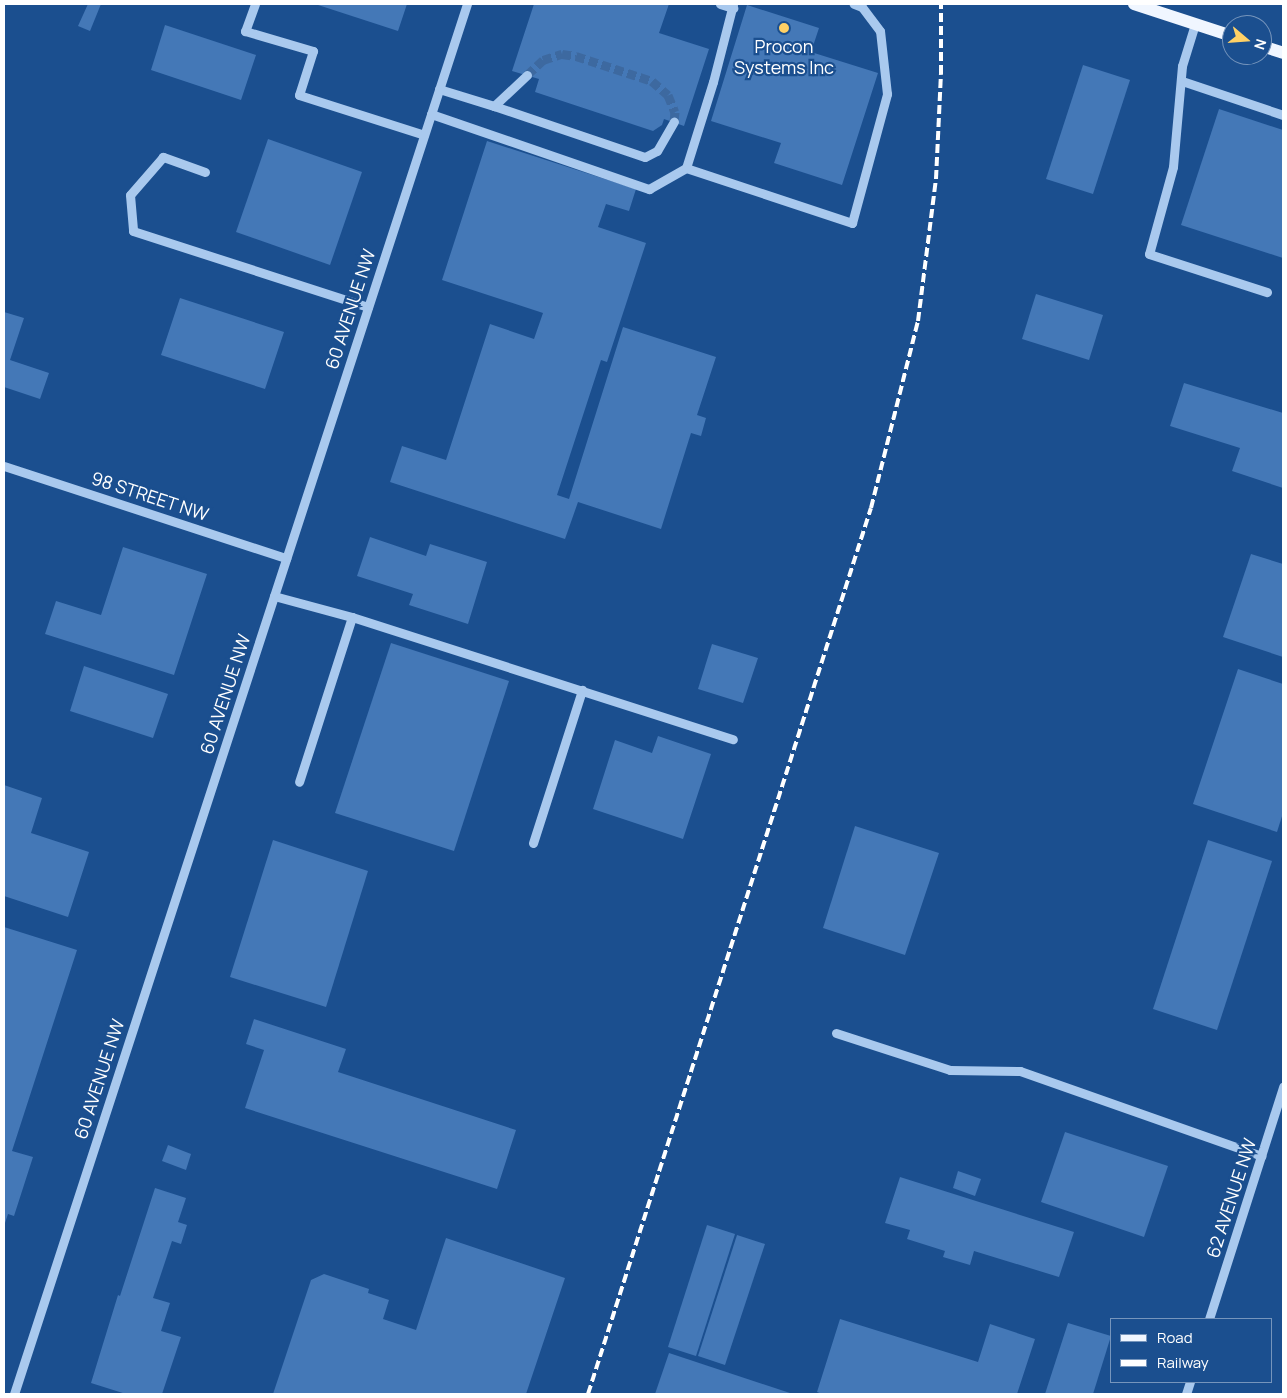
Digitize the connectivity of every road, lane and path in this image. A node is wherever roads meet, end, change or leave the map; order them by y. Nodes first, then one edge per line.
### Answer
1 (255, 4) edge
2 (467, 4) edge
3 (720, 4) edge
4 (854, 4) edge
5 (1134, 4) edge
6 (733, 6) edge
7 (1195, 24) junction
8 (1222, 33) edge
9 (527, 75) tunnel mouth
10 (1182, 81) junction
11 (439, 89) junction
12 (494, 106) junction
13 (431, 114) junction
14 (1283, 115) edge
15 (674, 122) tunnel mouth
16 (424, 136) junction
17 (686, 168) junction
18 (206, 172) dead end
19 (1266, 292) dead end
20 (368, 307) junction
21 (4, 466) edge
22 (286, 558) junction
23 (274, 596) junction
24 (352, 616) junction
25 (582, 690) junction
26 (733, 739) dead end
27 (299, 782) dead end
28 (533, 843) dead end
29 (836, 1033) dead end
30 (1283, 1087) edge
31 (1261, 1156) junction
32 (1209, 1318) edge
33 (14, 1394) edge

1 - 16 street
2 - 11 street, 60 AVENUE NW
3 - 6 street
4 - 17 street
5 - 7 main road
6 - 17 street
7 - 8 main road
7 - 10 street
9 - 12 street
10 - 14 street
10 - 19 street
11 - 12 street
11 - 13 street, 60 AVENUE NW
12 - 15 street
13 - 16 street, 60 AVENUE NW
13 - 17 street
16 - 20 street, 60 AVENUE NW
18 - 20 street
20 - 22 street, 60 AVENUE NW
21 - 22 street, 98 STREET NW
22 - 23 street, 60 AVENUE NW
23 - 24 street
23 - 33 street, 60 AVENUE NW
24 - 25 street
24 - 27 street
25 - 26 street
25 - 28 street
29 - 31 street
30 - 31 street, 62 AVENUE NW
31 - 32 street, 62 AVENUE NW

